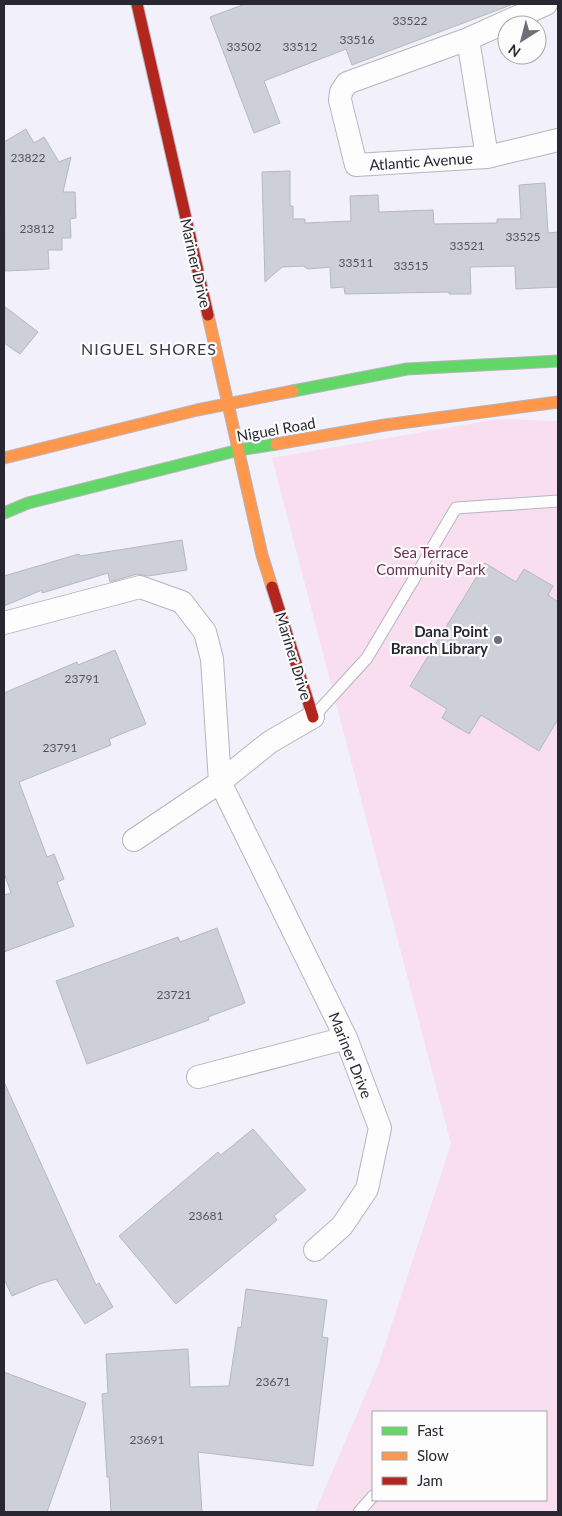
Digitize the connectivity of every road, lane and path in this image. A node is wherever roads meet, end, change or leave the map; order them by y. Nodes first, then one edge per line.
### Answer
1 (137, 4) edge
2 (546, 4) edge
3 (468, 39) junction
4 (558, 140) edge
5 (487, 156) junction
6 (558, 361) edge
7 (558, 402) edge
8 (228, 403) junction
9 (240, 450) junction
10 (4, 458) edge
11 (558, 501) edge
12 (4, 513) edge
13 (4, 622) edge
14 (312, 717) junction
15 (220, 782) junction
16 (134, 840) dead end
17 (346, 1038) junction
18 (198, 1077) dead end
19 (315, 1250) dead end
20 (372, 1497) edge
21 (359, 1512) edge

1 - 8 main road, Mariner Drive
2 - 3 street
3 - 5 street
3 - 5 street, Atlantic Avenue
4 - 5 street, Atlantic Avenue
6 - 8 main road
7 - 9 main road, Niguel Road
8 - 9 main road, Mariner Drive
8 - 10 main road
9 - 12 main road, Niguel Road
9 - 14 main road, Mariner Drive
11 - 14 lane
13 - 15 street
14 - 15 street, Mariner Drive
15 - 16 street
15 - 17 street, Mariner Drive
17 - 18 street
17 - 19 street, Mariner Drive
20 - 21 lane

